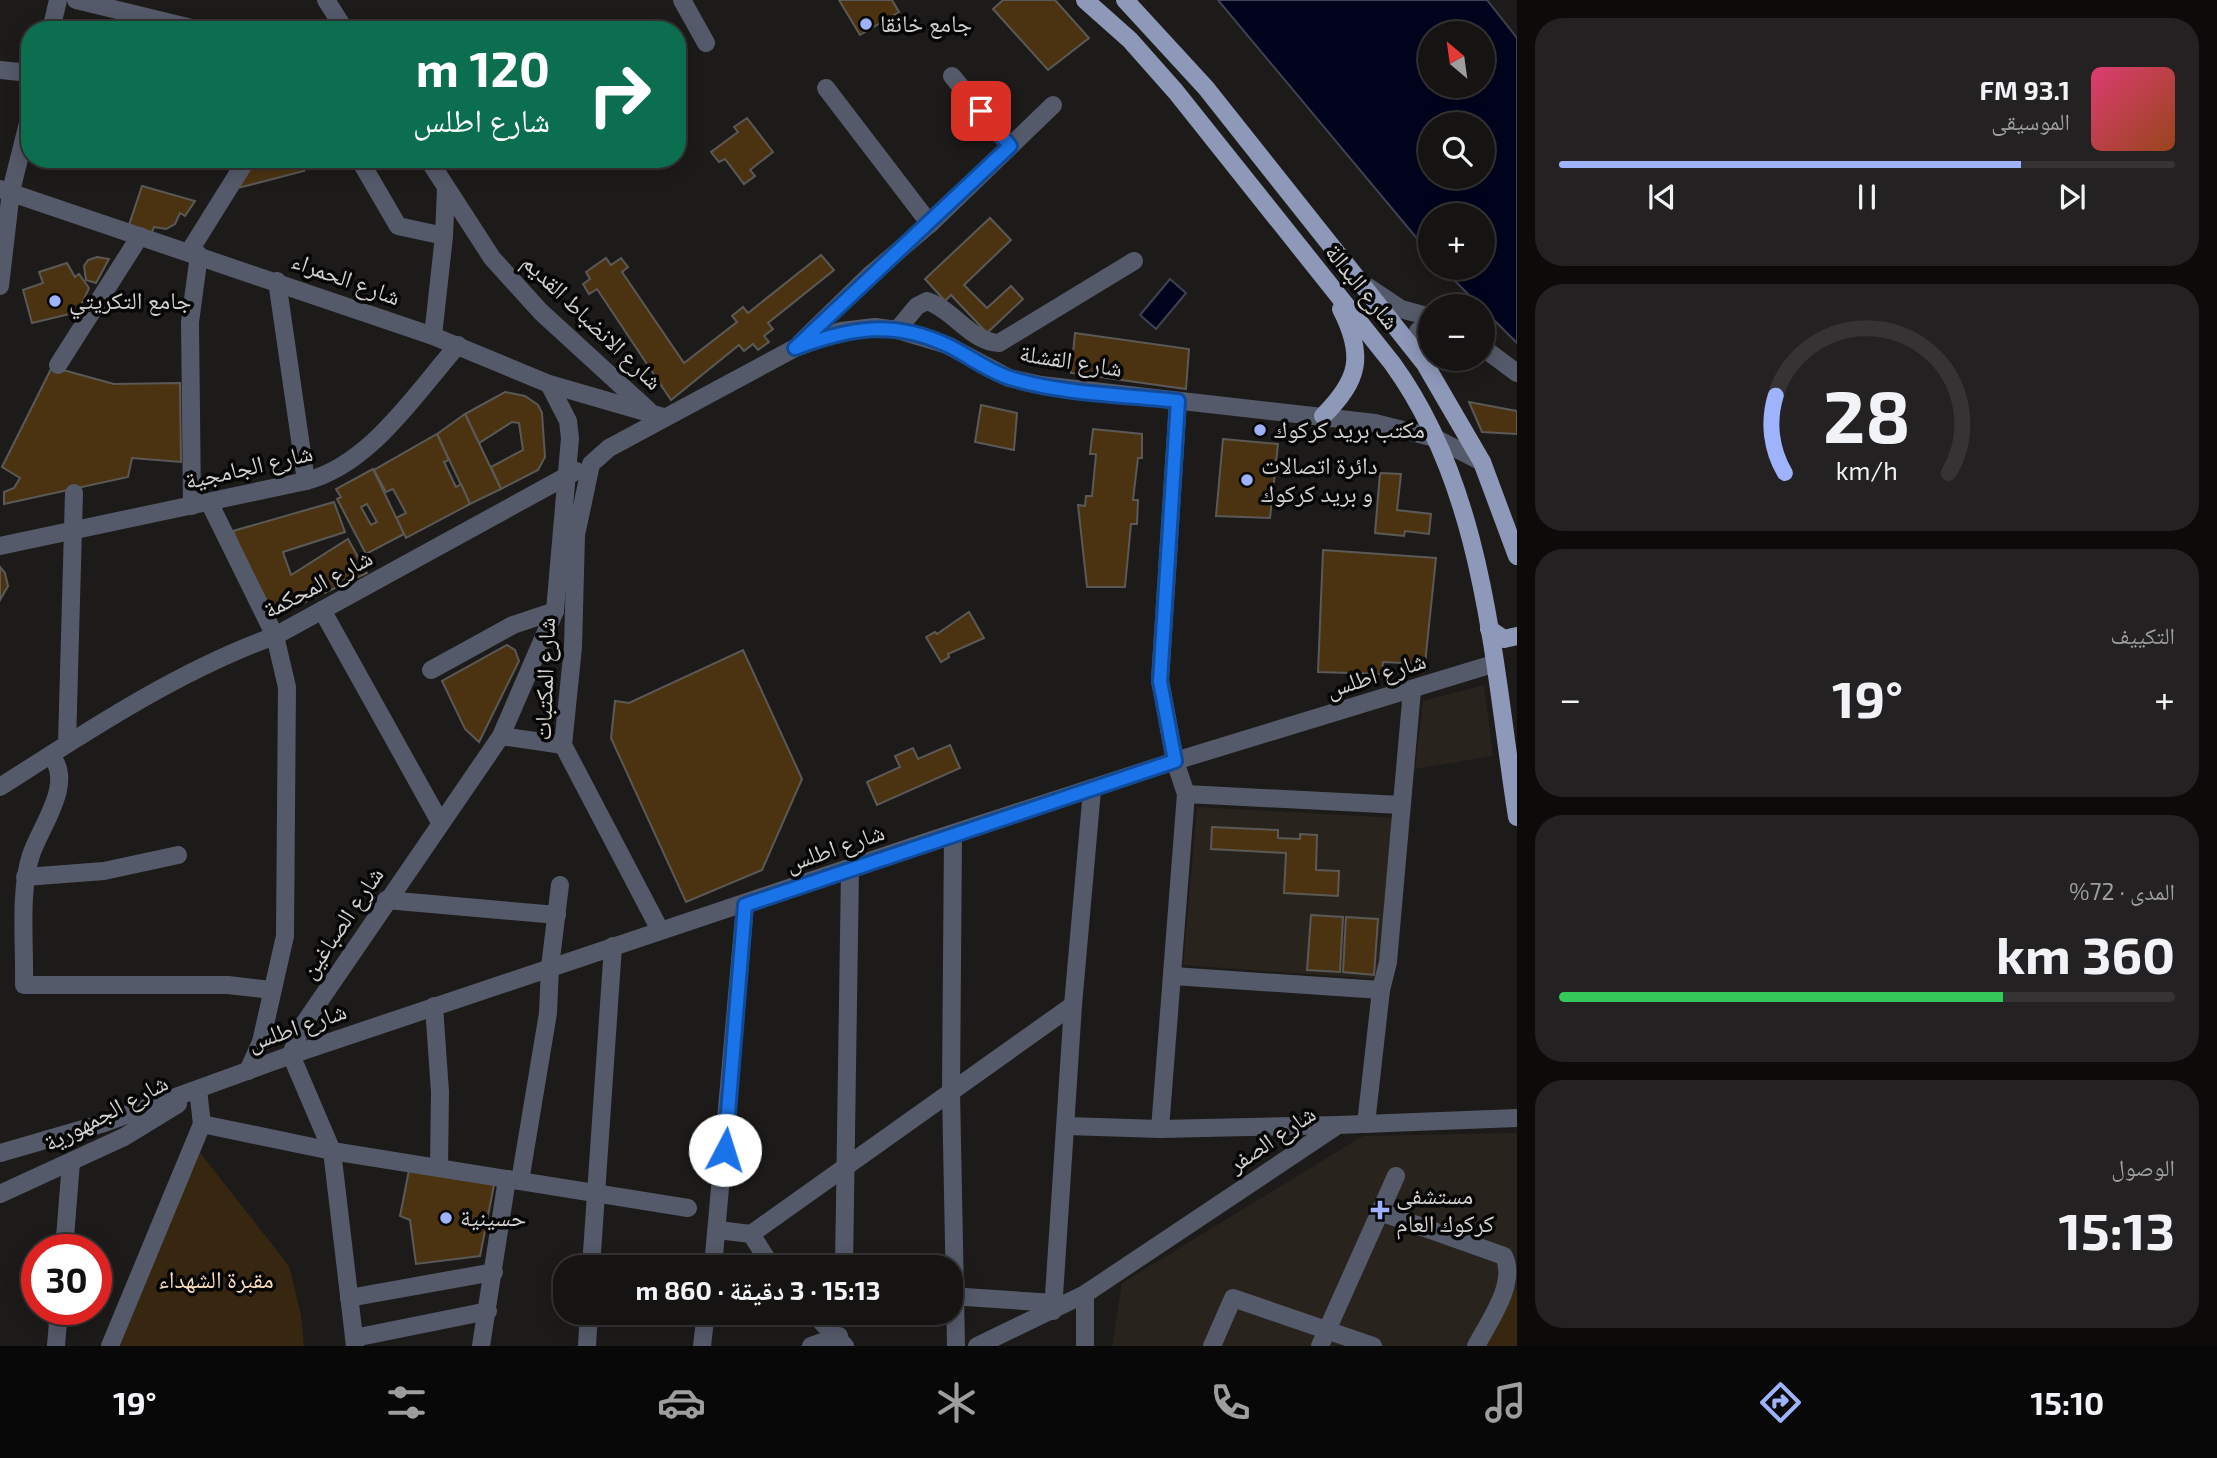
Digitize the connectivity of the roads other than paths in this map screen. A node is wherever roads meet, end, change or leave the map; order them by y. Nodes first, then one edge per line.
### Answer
1 (58, 0) edge
2 (76, 0) edge
3 (326, 0) edge
4 (682, 0) edge
5 (1085, 0) edge
6 (1125, 0) edge
7 (53, 21) edge
8 (163, 21) edge
9 (339, 21) edge
10 (706, 43) dead end
11 (0, 70) edge
12 (21, 72) edge
13 (953, 76) dead end
14 (826, 88) dead end
15 (1053, 105) dead end
16 (21, 143) edge
17 (1010, 146) junction
18 (242, 168) edge
19 (364, 168) edge
20 (433, 168) edge
21 (446, 189) junction
22 (6, 190) edge
23 (930, 224) junction
24 (141, 236) junction
25 (444, 236) junction
26 (194, 253) junction
27 (1134, 261) dead end
28 (1357, 279) junction
29 (277, 281) junction
30 (1326, 282) junction
31 (0, 286) edge
32 (1418, 314) edge
33 (897, 330) junction
34 (433, 336) junction
35 (458, 345) junction
36 (795, 348) junction
37 (1418, 355) edge
38 (1495, 356) edge
39 (58, 365) dead end
40 (1428, 371) edge
41 (1517, 373) edge
42 (549, 384) junction
43 (1441, 392) junction
44 (1178, 401) junction
45 (1420, 405) junction
46 (658, 416) junction
47 (1323, 416) junction
48 (1435, 438) junction
49 (596, 459) junction
50 (1482, 462) junction
51 (567, 475) junction
52 (306, 481) junction
53 (74, 493) dead end
54 (200, 504) junction
55 (72, 532) junction
56 (0, 546) edge
57 (1517, 556) edge
58 (322, 610) junction
59 (555, 611) junction
60 (1489, 629) junction
61 (275, 636) junction
62 (1517, 636) edge
63 (1493, 664) junction
64 (431, 670) dead end
65 (1412, 690) junction
66 (501, 736) junction
67 (66, 744) junction
68 (563, 745) junction
69 (50, 754) junction
70 (1175, 761) junction
71 (0, 787) edge
72 (1092, 790) junction
73 (1186, 794) junction
74 (1401, 805) junction
75 (1517, 817) edge
76 (440, 822) junction
77 (953, 834) junction
78 (178, 856) dead end
79 (850, 869) junction
80 (26, 877) junction
81 (560, 886) dead end
82 (387, 901) junction
83 (745, 905) junction
84 (556, 915) junction
85 (660, 930) junction
86 (613, 946) junction
87 (550, 967) junction
88 (1173, 976) junction
89 (271, 990) junction
90 (1381, 990) junction
91 (1073, 1004) junction
92 (434, 1006) junction
93 (291, 1055) junction
94 (248, 1071) junction
95 (198, 1090) junction
96 (951, 1091) junction
97 (1517, 1118) edge
98 (202, 1124) junction
99 (1366, 1124) junction
100 (1338, 1125) junction
101 (1067, 1126) junction
102 (1160, 1129) junction
103 (332, 1151) junction
104 (0, 1153) edge
105 (71, 1162) junction
106 (847, 1166) junction
107 (439, 1167) junction
108 (1396, 1176) dead end
109 (514, 1180) junction
110 (595, 1192) junction
111 (0, 1194) edge
112 (688, 1208) dead end
113 (1380, 1212) junction
114 (718, 1230) junction
115 (65, 1234) edge
116 (751, 1234) junction
117 (592, 1255) edge
118 (715, 1255) edge
119 (764, 1255) edge
120 (844, 1255) edge
121 (953, 1255) edge
122 (494, 1272) junction
123 (1085, 1294) junction
124 (963, 1297) edge
125 (349, 1298) junction
126 (1054, 1307) junction
127 (488, 1311) junction
128 (58, 1325) edge
129 (588, 1325) edge
130 (704, 1325) edge
131 (826, 1325) edge
132 (955, 1325) edge
133 (1328, 1328) junction
134 (842, 1341) edge
135 (354, 1342) edge
136 (56, 1346) edge
137 (110, 1346) edge
138 (481, 1346) edge
139 (587, 1346) edge
140 (702, 1346) edge
141 (811, 1346) edge
142 (956, 1346) edge
143 (976, 1346) edge
144 (1085, 1346) edge
145 (1212, 1346) edge
146 (1320, 1346) edge
147 (1373, 1346) edge
148 (1476, 1346) edge

1 - 7 street
2 - 8 street
3 - 9 street
4 - 10 street
5 - 30 main road, شارع البدالة
6 - 28 main road, شارع البدالة
11 - 12 street
13 - 17 street
14 - 23 street
15 - 17 street
16 - 22 street
17 - 23 street
18 - 26 street
19 - 25 street
20 - 21 street, شارع الانضباط القديم
21 - 25 street
21 - 46 street, شارع الانضباط القديم
22 - 24 street, شارع الحمراء
22 - 31 street
23 - 36 street
24 - 26 street, شارع الحمراء
24 - 39 street
25 - 34 street
26 - 29 street, شارع الحمراء
26 - 54 street
27 - 33 street
28 - 32 street
28 - 37 main road, شارع البدالة
29 - 34 street, شارع الحمراء
29 - 52 street
30 - 45 main road, شارع البدالة
30 - 47 main road
33 - 36 street, شارع القشلة
33 - 44 street, شارع القشلة
34 - 35 street, شارع الحمراء
35 - 42 street, شارع الحمراء
35 - 52 street, شارع الجامجية
36 - 46 street, شارع القشلة
38 - 41 street
40 - 43 main road, شارع البدالة
42 - 46 street, شارع الحمراء
42 - 51 street, شارع المكتبات
43 - 45 main road
43 - 50 main road, شارع البدالة
44 - 47 street, شارع القشلة
44 - 70 street
45 - 48 main road, شارع البدالة
46 - 49 street, شارع القشلة
47 - 48 street, شارع القشلة
48 - 50 street, شارع القشلة
48 - 60 main road, شارع البدالة
49 - 51 street, شارع المحكمة
49 - 68 street, شارع المكتبات
50 - 57 main road, شارع البدالة
51 - 58 street, شارع المحكمة
51 - 59 street, شارع المكتبات
52 - 54 street, شارع الجامجية
53 - 55 street
54 - 55 street, شارع الجامجية
54 - 61 street
55 - 56 street, شارع الجامجية
55 - 67 street
58 - 61 street, شارع المحكمة
58 - 76 street
59 - 64 street
59 - 66 street, شارع المكتبات
60 - 62 main road
60 - 63 main road, شارع البدالة
61 - 67 street, شارع المحكمة
61 - 89 street
63 - 65 street, شارع اطلس
63 - 75 main road, شارع البدالة
65 - 70 street, شارع اطلس
65 - 74 street
66 - 68 street
66 - 76 street, شارع المكتبات
67 - 69 street, شارع المحكمة
68 - 85 street, شارع المكتبات
69 - 71 street, شارع المحكمة
69 - 80 street
70 - 72 street, شارع اطلس
70 - 73 street
72 - 77 street, شارع اطلس
72 - 91 street
73 - 74 street
73 - 88 street
74 - 90 street
76 - 82 street, شارع الصباغين
77 - 79 street, شارع اطلس
77 - 96 street
78 - 80 street
79 - 83 street, شارع اطلس
79 - 106 street
80 - 89 street
81 - 84 street
82 - 84 street
82 - 93 street, شارع الصباغين
83 - 85 street, شارع اطلس
83 - 114 street
84 - 87 street
85 - 86 street, شارع اطلس
86 - 87 street, شارع اطلس
86 - 110 street
87 - 92 street, شارع اطلس
87 - 109 street
88 - 90 street
88 - 102 street
89 - 94 street
90 - 99 street
91 - 96 street
91 - 101 street
92 - 93 street, شارع اطلس
92 - 107 street
93 - 94 street, شارع اطلس
93 - 103 street
94 - 95 street, شارع اطلس
95 - 98 street
95 - 104 street, شارع الجمهورية
95 - 105 street, شارع الجمهورية
96 - 106 street
96 - 121 street
97 - 99 street, شارع الصفر
98 - 103 street
98 - 137 street
99 - 100 street, شارع الصفر
100 - 102 street
100 - 123 street, شارع الصفر
101 - 102 street
101 - 126 street
103 - 107 street
103 - 125 street
105 - 111 street, شارع الجمهورية
105 - 115 street
106 - 116 street
106 - 120 street
107 - 109 street
108 - 113 street
109 - 110 street
109 - 122 street
110 - 112 street
110 - 117 street
113 - 133 street
113 - 148 street
114 - 116 street
114 - 118 street
116 - 119 street
122 - 125 street
122 - 127 street
123 - 126 street, شارع الصفر
123 - 144 street
124 - 126 street
125 - 135 street
126 - 143 street, شارع الصفر
127 - 135 street
127 - 138 street
128 - 136 street
129 - 139 street
130 - 140 street
131 - 134 street
132 - 142 street
133 - 145 street
133 - 146 street
133 - 147 street
134 - 141 street

